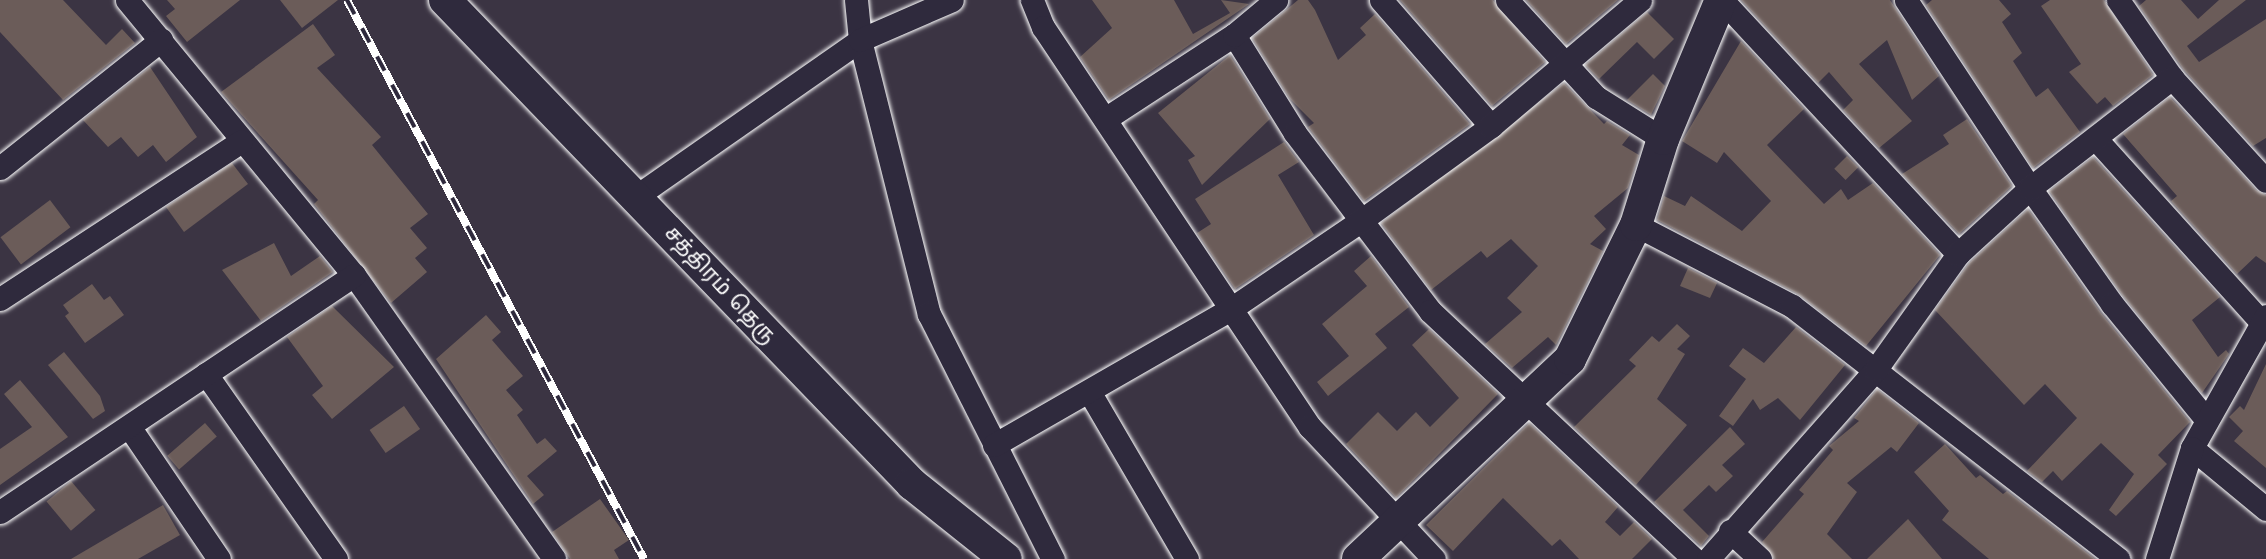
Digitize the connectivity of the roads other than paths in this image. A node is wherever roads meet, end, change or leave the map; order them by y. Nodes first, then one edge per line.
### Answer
1 (127, 0) edge
2 (445, 0) edge
3 (856, 0) edge
4 (952, 0) edge
5 (1032, 0) edge
6 (1276, 0) edge
7 (1381, 0) edge
8 (1507, 0) edge
9 (1640, 0) edge
10 (1722, 0) edge
11 (1906, 0) edge
12 (2118, 0) edge
13 (1234, 35) junction
14 (162, 40) junction
15 (860, 40) junction
16 (1566, 64) junction
17 (2172, 78) junction
18 (1105, 119) junction
19 (1492, 126) junction
20 (2095, 138) junction
21 (1663, 139) junction
22 (240, 141) junction
23 (0, 168) edge
24 (2266, 181) edge
25 (2030, 188) junction
26 (638, 195) junction
27 (1359, 222) junction
28 (1636, 225) junction
29 (1958, 254) junction
30 (354, 275) junction
31 (0, 299) edge
32 (1229, 310) junction
33 (2264, 320) edge
34 (1876, 369) junction
35 (206, 374) junction
36 (1090, 393) junction
37 (1530, 401) junction
38 (2204, 417) junction
39 (130, 428) junction
40 (994, 445) junction
41 (2192, 448) junction
42 (2266, 509) edge
43 (0, 512) edge
44 (1399, 519) junction
45 (1730, 531) junction
46 (219, 559) edge
47 (336, 559) edge
48 (554, 559) edge
49 (1006, 559) edge
50 (1053, 559) edge
51 (1187, 559) edge
52 (1358, 559) edge
53 (1434, 559) edge
54 (1694, 559) edge
55 (1708, 559) edge
56 (1760, 559) edge
57 (2118, 559) edge
58 (2157, 559) edge

1 - 14 street
2 - 26 street, சத்திரம் தெரு
3 - 15 street
4 - 15 street
5 - 18 street
6 - 13 street
7 - 19 street
8 - 16 street
9 - 16 street
10 - 21 street
10 - 29 street
11 - 25 street
12 - 17 street
13 - 18 street
13 - 27 street
14 - 22 street
14 - 23 street
15 - 26 street
15 - 40 street
16 - 19 street
16 - 21 street
17 - 20 street
17 - 24 street
18 - 32 street
19 - 27 street
20 - 25 street
20 - 33 street
21 - 28 street
22 - 30 street
22 - 31 street
25 - 29 street
25 - 38 street
26 - 49 street, சத்திரம் தெரு
27 - 32 street
27 - 37 street
28 - 34 street
28 - 37 street
29 - 34 street
30 - 35 street
30 - 48 street
32 - 36 street
32 - 44 street
33 - 38 street
34 - 45 street
34 - 57 street
35 - 39 street
35 - 47 street
36 - 40 street
36 - 51 street
37 - 44 street
37 - 54 street
38 - 41 street
39 - 43 street
39 - 46 street
40 - 50 street
41 - 42 street
41 - 58 street
44 - 52 street
44 - 53 street
45 - 55 street
45 - 56 street

